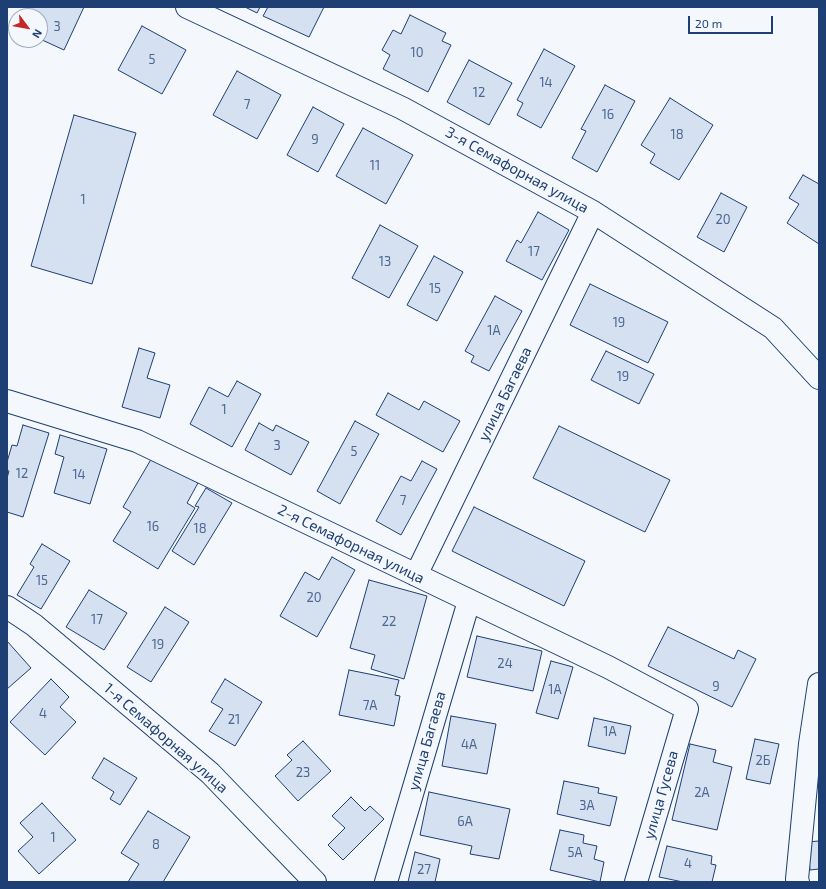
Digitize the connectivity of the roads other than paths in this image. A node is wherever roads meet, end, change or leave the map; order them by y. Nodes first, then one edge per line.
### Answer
1 (186, 7) edge
2 (594, 212) junction
3 (819, 378) edge
4 (7, 401) edge
5 (416, 575) junction
6 (469, 601) junction
7 (7, 607) edge
8 (819, 684) edge
9 (686, 708) joint
10 (315, 882) edge
11 (386, 882) edge
12 (636, 882) edge
13 (798, 882) edge

1 - 2 street, 3-я Семафорная улица
2 - 3 street, 3-я Семафорная улица
2 - 5 street, улица Багаева
4 - 5 street, 2-я Семафорная улица
5 - 6 street, 2-я Семафорная улица
6 - 9 street, 2-я Семафорная улица
6 - 11 street, улица Багаева
7 - 10 street, 1-я Семафорная улица
8 - 13 street
9 - 12 street, улица Гусева

